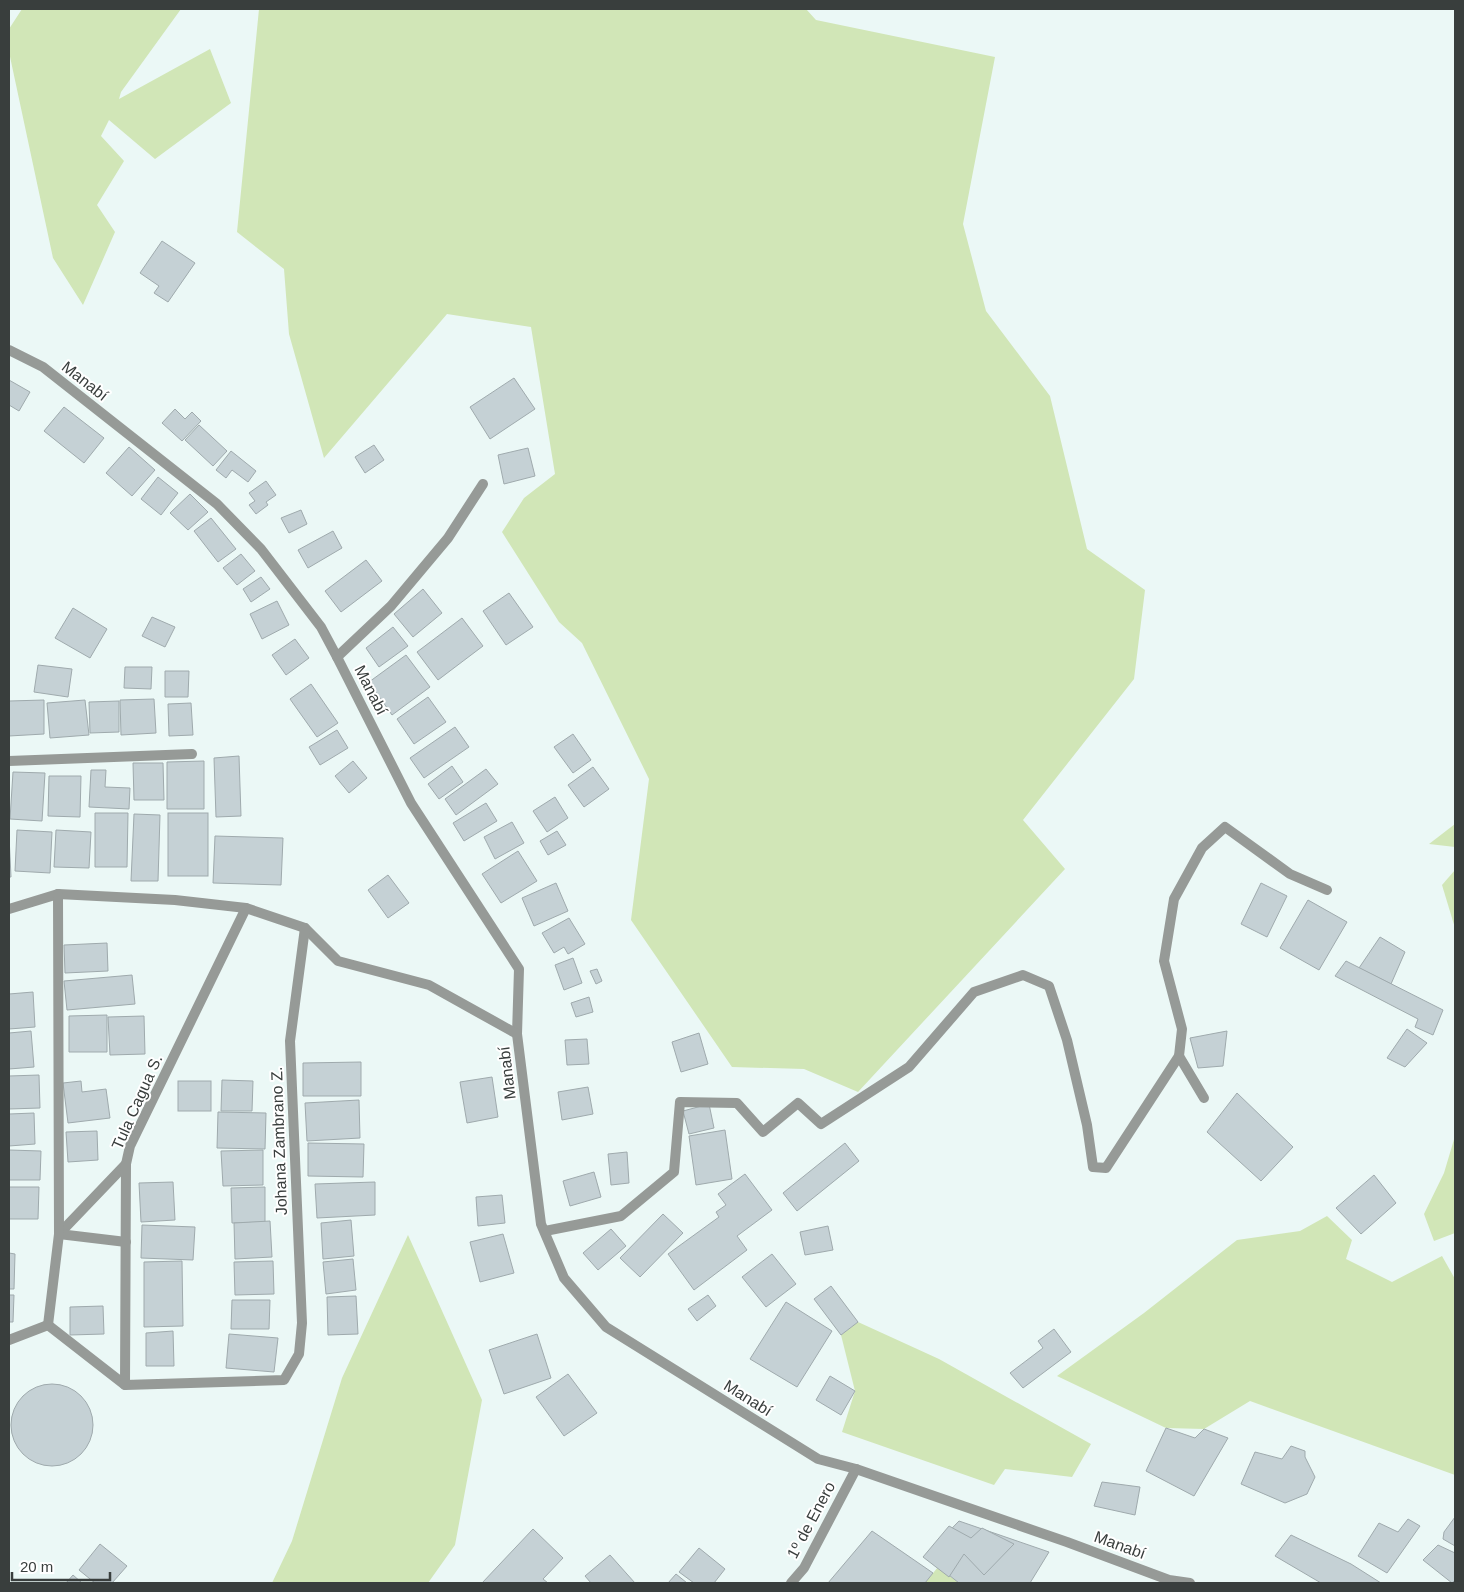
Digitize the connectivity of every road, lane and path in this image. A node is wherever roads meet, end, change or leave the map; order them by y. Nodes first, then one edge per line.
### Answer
1 (9, 350) edge
2 (483, 484) dead end
3 (337, 656) junction
4 (192, 754) dead end
5 (9, 762) edge
6 (1327, 890) dead end
7 (58, 894) junction
8 (246, 908) junction
9 (9, 910) edge
10 (305, 928) junction
11 (518, 1034) junction
12 (1179, 1056) junction
13 (1204, 1098) dead end
14 (126, 1164) junction
15 (545, 1231) junction
16 (59, 1234) junction
17 (126, 1242) junction
18 (48, 1325) junction
19 (9, 1340) edge
20 (125, 1385) junction
21 (856, 1469) junction
22 (791, 1583) edge
23 (1190, 1583) edge

1 - 3 street, Manabí
2 - 3 street
3 - 11 street, Manabí
4 - 5 street
6 - 12 street
7 - 8 street
7 - 9 street
7 - 16 street
8 - 10 street
8 - 14 street, Tula Cagua S.
10 - 11 street
10 - 20 street, Johana Zambrano Z.
11 - 15 street, Manabí
12 - 13 street
12 - 15 street
14 - 16 street
14 - 17 street, Tula Cagua S.
15 - 21 street, Manabí
16 - 17 street
16 - 18 street
17 - 20 street, Tula Cagua S.
18 - 19 street
18 - 20 street
21 - 22 street, 1º de Enero
21 - 23 street, Manabí

